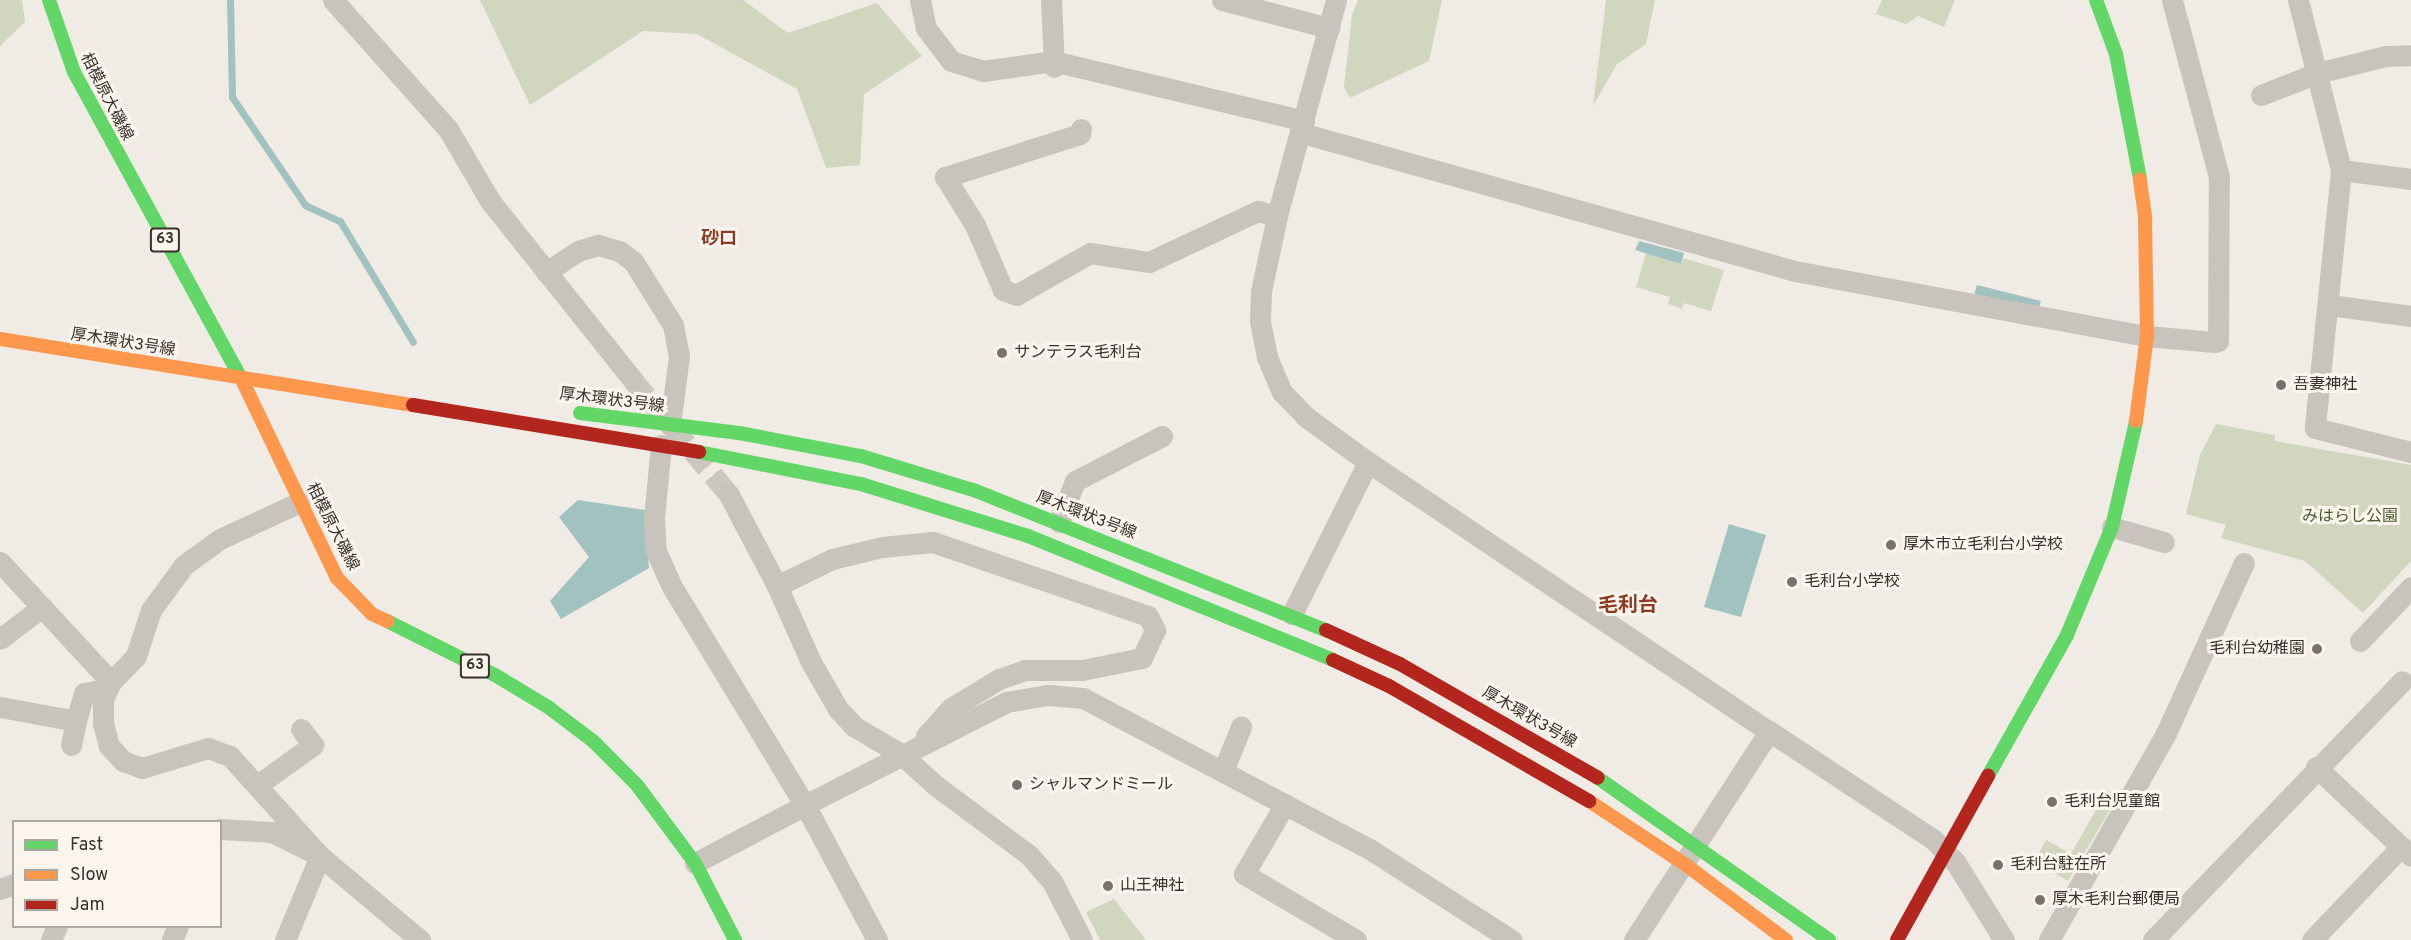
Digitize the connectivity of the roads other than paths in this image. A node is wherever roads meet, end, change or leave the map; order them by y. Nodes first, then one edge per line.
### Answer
1 (50, 0) edge
2 (333, 0) edge
3 (920, 0) edge
4 (1051, 0) edge
5 (1222, 0) edge
6 (1336, 0) edge
7 (2096, 0) edge
8 (2172, 0) edge
9 (2298, 0) edge
10 (1329, 28) junction
11 (2411, 55) edge
12 (1053, 64) junction
13 (2317, 73) junction
14 (2261, 95) dead end
15 (1303, 127) junction
16 (1081, 129) dead end
17 (2341, 170) junction
18 (2411, 179) edge
19 (1277, 216) junction
20 (546, 272) junction
21 (2329, 304) junction
22 (2411, 316) edge
23 (2147, 336) junction
24 (0, 339) edge
25 (241, 379) junction
26 (357, 380) dead end
27 (633, 380) tunnel mouth
28 (378, 384) dead end
29 (477, 400) dead end
30 (568, 412) dead end
31 (670, 425) junction
32 (1162, 436) dead end
33 (661, 446) junction
34 (2411, 452) edge
35 (1368, 462) junction
36 (728, 493) tunnel mouth
37 (300, 502) junction
38 (1059, 522) junction
39 (2112, 527) junction
40 (2164, 542) dead end
41 (0, 562) edge
42 (2244, 563) dead end
43 (777, 586) junction
44 (2411, 586) edge
45 (42, 607) junction
46 (1292, 614) junction
47 (0, 639) edge
48 (2360, 641) dead end
49 (2402, 681) dead end
50 (108, 686) junction
51 (0, 707) edge
52 (76, 721) junction
53 (1241, 727) dead end
54 (1769, 731) junction
55 (923, 742) junction
56 (71, 745) dead end
57 (313, 745) dead end
58 (901, 754) junction
59 (2316, 767) junction
60 (1223, 771) junction
61 (259, 784) junction
62 (1286, 804) junction
63 (805, 805) junction
64 (222, 829) edge
65 (1697, 844) junction
66 (1944, 852) junction
67 (2406, 852) edge
68 (320, 856) junction
69 (695, 863) junction
70 (1686, 865) junction
71 (408, 936) edge
72 (1898, 938) edge
73 (285, 940) edge
74 (735, 940) edge
75 (877, 940) edge
76 (1082, 940) edge
77 (1356, 940) edge
78 (1512, 940) edge
79 (1634, 940) edge
80 (1786, 940) edge
81 (1829, 940) edge
82 (2004, 940) edge
83 (2049, 940) edge
84 (2154, 940) edge
85 (2312, 940) edge

1 - 25 street, 相模原大磯線 / 63
2 - 20 street
3 - 12 street
4 - 12 street
5 - 10 street
6 - 10 street
7 - 23 street
8 - 23 street
9 - 13 street
10 - 15 street
11 - 13 street
12 - 15 street
13 - 14 street
13 - 17 street
15 - 19 street
15 - 23 street
16 - 19 street
17 - 18 street
17 - 21 street
19 - 35 street
20 - 27 street
20 - 31 street
21 - 22 street
21 - 34 street
23 - 39 street
24 - 25 street, 厚木環状3号線
25 - 26 street, 厚木環状3号線
25 - 33 street, 厚木環状3号線
25 - 37 street, 相模原大磯線 / 63
28 - 29 street
30 - 31 street, 厚木環状3号線
31 - 38 street, 厚木環状3号線
32 - 38 street
33 - 63 street
33 - 70 street, 厚木環状3号線
35 - 46 street
35 - 54 street
36 - 43 street
37 - 50 street
37 - 69 street, 相模原大磯線 / 63
38 - 46 street, 厚木環状3号線
39 - 40 street
39 - 66 street
41 - 45 street
42 - 83 street
43 - 55 street
43 - 58 street
44 - 48 street
45 - 47 street
45 - 50 street
46 - 65 street, 厚木環状3号線
49 - 59 street
50 - 52 street
50 - 61 street
51 - 52 street
52 - 56 street
53 - 60 street
54 - 65 street
54 - 66 street
55 - 58 street
55 - 60 street
57 - 61 street
58 - 63 street
58 - 76 street
59 - 67 street
59 - 84 street
60 - 62 street
61 - 68 street
62 - 77 street
62 - 78 street
63 - 69 street
63 - 75 street
64 - 68 street
65 - 70 street
65 - 81 street, 厚木環状3号線
66 - 72 street
66 - 82 street
67 - 85 street
68 - 71 street
68 - 73 street
69 - 74 street, 相模原大磯線 / 63
70 - 79 street
70 - 80 street, 厚木環状3号線

